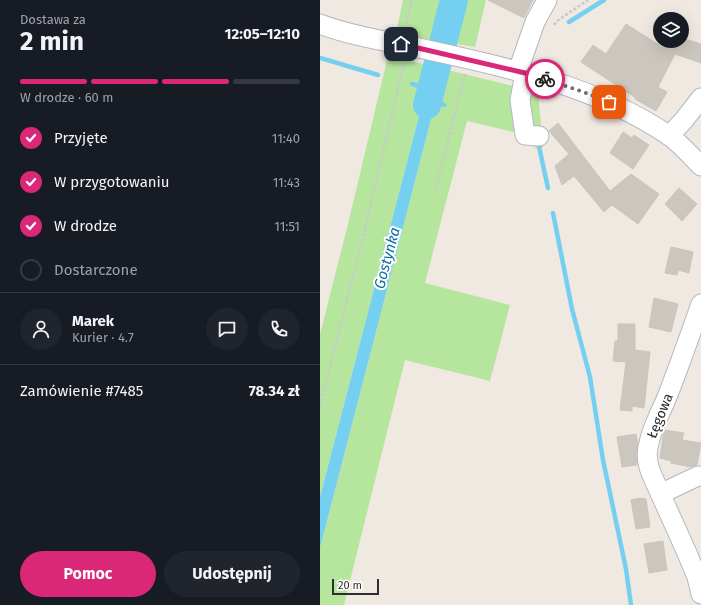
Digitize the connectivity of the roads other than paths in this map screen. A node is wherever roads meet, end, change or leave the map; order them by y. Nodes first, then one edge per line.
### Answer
1 (547, 0) edge
2 (320, 24) edge
3 (521, 72) junction
4 (701, 98) edge
5 (539, 136) dead end
6 (669, 136) junction
7 (701, 166) edge
8 (701, 304) edge
9 (701, 476) edge
10 (660, 494) junction
11 (701, 594) edge

1 - 3 street
2 - 3 street
3 - 5 street
3 - 6 street
4 - 6 street
6 - 7 street
8 - 10 street, Łęgowa
9 - 10 street
10 - 11 street, Łęgowa

